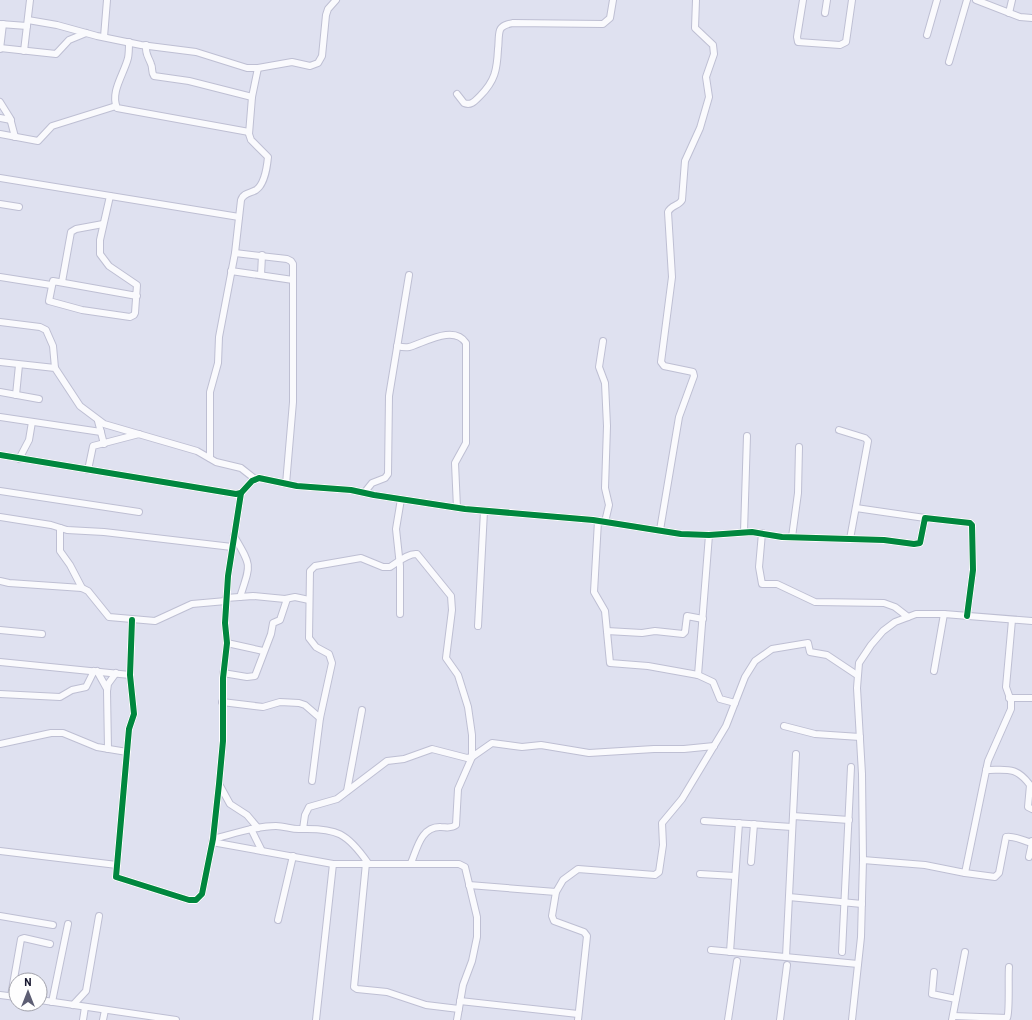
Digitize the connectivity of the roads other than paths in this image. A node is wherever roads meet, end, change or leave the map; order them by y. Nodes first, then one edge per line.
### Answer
1 (30, 0) edge
2 (107, 0) edge
3 (336, 0) edge
4 (613, 0) edge
5 (696, 0) edge
6 (803, 0) edge
7 (827, 0) edge
8 (852, 0) edge
9 (936, 0) edge
10 (967, 0) edge
11 (976, 0) edge
12 (995, 0) edge
13 (1012, 0) edge
14 (994, 7) junction
15 (825, 13) dead end
16 (1009, 13) junction
17 (1032, 18) edge
18 (27, 23) junction
19 (1, 24) edge
20 (86, 33) junction
21 (927, 35) dead end
22 (104, 37) junction
23 (129, 42) junction
24 (146, 46) junction
25 (0, 48) edge
26 (24, 51) junction
27 (949, 62) dead end
28 (258, 68) junction
29 (457, 94) dead end
30 (252, 97) junction
31 (0, 102) edge
32 (116, 106) junction
33 (0, 118) edge
34 (11, 120) junction
35 (249, 132) junction
36 (0, 134) edge
37 (15, 137) junction
38 (0, 178) edge
39 (110, 196) junction
40 (0, 204) edge
41 (19, 207) dead end
42 (239, 217) junction
43 (103, 224) junction
44 (235, 252) junction
45 (262, 256) junction
46 (231, 271) junction
47 (409, 275) dead end
48 (261, 276) junction
49 (0, 277) edge
50 (293, 280) junction
51 (62, 282) junction
52 (51, 285) junction
53 (137, 296) junction
54 (0, 322) edge
55 (603, 341) dead end
56 (397, 346) junction
57 (0, 362) edge
58 (19, 365) junction
59 (54, 368) junction
60 (0, 392) edge
61 (16, 395) junction
62 (39, 399) dead end
63 (0, 418) edge
64 (98, 421) junction
65 (32, 422) junction
66 (839, 430) dead end
67 (101, 432) junction
68 (139, 434) junction
69 (747, 436) dead end
70 (104, 444) junction
71 (799, 447) dead end
72 (0, 455) edge
73 (19, 458) junction
74 (210, 458) junction
75 (88, 470) junction
76 (256, 479) junction
77 (286, 484) junction
78 (0, 491) edge
79 (241, 493) junction
80 (364, 493) junction
81 (401, 499) junction
82 (457, 508) junction
83 (856, 508) junction
84 (484, 511) junction
85 (139, 512) dead end
86 (0, 517) edge
87 (926, 518) junction
88 (598, 521) junction
89 (605, 522) junction
90 (60, 528) junction
91 (660, 530) junction
92 (744, 532) junction
93 (762, 533) junction
94 (708, 535) junction
95 (234, 536) junction
96 (792, 537) junction
97 (850, 539) junction
98 (232, 547) junction
99 (399, 561) junction
100 (0, 581) edge
101 (82, 588) junction
102 (240, 597) junction
103 (226, 599) junction
104 (286, 599) junction
105 (309, 600) junction
106 (400, 614) dead end
107 (944, 614) junction
108 (967, 616) junction
109 (908, 617) junction
110 (703, 619) junction
111 (132, 620) junction
112 (1012, 620) junction
113 (1032, 621) edge
114 (478, 626) dead end
115 (0, 630) edge
116 (607, 631) junction
117 (42, 634) dead end
118 (227, 643) junction
119 (263, 651) junction
120 (0, 662) edge
121 (95, 671) junction
122 (934, 671) dead end
123 (116, 673) junction
124 (223, 673) junction
125 (130, 675) junction
126 (698, 675) junction
127 (857, 675) junction
128 (107, 689) junction
129 (0, 694) edge
130 (1009, 698) junction
131 (1032, 698) edge
132 (222, 702) junction
133 (735, 703) junction
134 (362, 710) dead end
135 (320, 718) junction
136 (784, 726) dead end
137 (860, 737) junction
138 (0, 744) edge
139 (714, 746) junction
140 (108, 748) junction
141 (127, 752) junction
142 (796, 754) dead end
143 (472, 757) junction
144 (851, 767) dead end
145 (986, 770) junction
146 (312, 781) dead end
147 (220, 784) junction
148 (347, 791) junction
149 (1032, 809) edge
150 (793, 816) junction
151 (849, 820) junction
152 (704, 821) dead end
153 (739, 823) junction
154 (754, 824) junction
155 (792, 827) junction
156 (258, 828) junction
157 (251, 829) junction
158 (303, 829) junction
159 (212, 841) junction
160 (1032, 842) edge
161 (0, 851) edge
162 (262, 851) junction
163 (293, 856) junction
164 (1029, 857) dead end
165 (863, 860) junction
166 (751, 862) dead end
167 (367, 863) junction
168 (411, 863) junction
169 (333, 864) junction
170 (117, 865) junction
171 (965, 873) junction
172 (700, 874) dead end
173 (735, 876) junction
174 (469, 885) junction
175 (556, 892) junction
176 (789, 897) junction
177 (845, 903) junction
178 (862, 904) junction
179 (0, 916) edge
180 (99, 916) dead end
181 (278, 920) dead end
182 (68, 924) dead end
183 (52, 925) dead end
184 (50, 944) dead end
185 (711, 950) dead end
186 (730, 952) junction
187 (842, 952) dead end
188 (966, 952) dead end
189 (786, 957) junction
190 (737, 961) dead end
191 (858, 964) junction
192 (787, 965) dead end
193 (1009, 967) dead end
194 (17, 972) edge
195 (934, 972) dead end
196 (956, 999) junction
197 (48, 1001) edge
198 (460, 1001) junction
199 (52, 1002) junction
200 (73, 1005) junction
201 (85, 1007) junction
202 (459, 1009) junction
203 (105, 1010) junction
204 (130, 1017) edge
205 (578, 1017) edge
206 (149, 1018) edge
207 (953, 1018) edge
208 (83, 1020) edge
209 (103, 1020) edge
210 (171, 1020) edge
211 (316, 1020) edge
212 (457, 1020) edge
213 (728, 1020) edge
214 (780, 1020) edge
215 (852, 1020) edge

1 - 18 street
2 - 22 street
3 - 28 street
4 - 29 street
5 - 91 street
6 - 8 street
7 - 15 street
9 - 21 street
10 - 27 street
11 - 14 street
12 - 14 street
13 - 16 street
14 - 16 street
16 - 17 street
18 - 19 street
18 - 20 street
18 - 26 street
19 - 25 street
20 - 22 street
20 - 26 street
22 - 23 street
23 - 24 street
23 - 32 street
24 - 28 street
24 - 30 street
25 - 26 street
28 - 30 street
30 - 35 street
31 - 34 street
32 - 35 street
32 - 37 street
33 - 34 street
34 - 37 street
35 - 42 street
36 - 37 street
38 - 39 street
39 - 42 street
39 - 43 street
40 - 41 street
42 - 44 street
43 - 51 street
43 - 53 street
44 - 45 street
44 - 46 street
45 - 48 street
45 - 50 street
46 - 48 street
46 - 74 street
47 - 56 street
48 - 50 street
49 - 52 street
50 - 77 street
51 - 52 street
51 - 53 street
52 - 53 street
54 - 59 street
55 - 89 street
56 - 80 street
56 - 82 street
57 - 58 street
58 - 59 street
58 - 61 street
59 - 64 street
60 - 61 street
61 - 62 street
63 - 65 street
64 - 67 street
64 - 68 street
65 - 67 street
65 - 73 street
66 - 83 street
67 - 70 street
68 - 70 street
68 - 74 street
69 - 92 street
70 - 75 street
71 - 96 street
72 - 73 street
73 - 75 street
74 - 76 street
75 - 79 street
76 - 77 street
76 - 79 street
77 - 80 street
78 - 85 street
79 - 95 street
80 - 81 street
81 - 82 street
81 - 99 street
82 - 84 street
83 - 87 street
83 - 97 street
84 - 88 street
84 - 114 street
86 - 90 street
87 - 97 street
87 - 108 street
88 - 89 street
88 - 116 street
89 - 91 street
90 - 98 street
90 - 101 street
91 - 94 street
92 - 93 street
92 - 94 street
93 - 96 street
93 - 109 street
94 - 110 street
95 - 98 street
95 - 102 street
96 - 97 street
98 - 103 street
99 - 105 street
99 - 106 street
99 - 143 street
100 - 101 street
101 - 111 street
102 - 103 street
102 - 104 street
103 - 111 street
103 - 118 street
104 - 105 street
104 - 119 street
105 - 135 street
107 - 108 street
107 - 109 street
107 - 122 street
108 - 112 street
109 - 127 street
110 - 116 street
110 - 126 street
111 - 125 street
112 - 113 street
112 - 130 street
115 - 117 street
116 - 126 street
118 - 119 street
118 - 124 street
119 - 124 street
120 - 121 street
121 - 123 street
121 - 128 street
121 - 129 street
123 - 125 street
123 - 128 street
124 - 132 street
125 - 141 street
126 - 133 street
127 - 133 street
127 - 137 street
128 - 140 street
130 - 131 street
130 - 145 street
132 - 135 street
132 - 147 street
133 - 139 street
134 - 148 street
135 - 146 street
136 - 137 street
137 - 165 street
138 - 140 street
139 - 143 street
139 - 175 street
140 - 141 street
141 - 170 street
142 - 150 street
143 - 148 street
143 - 168 street
144 - 151 street
145 - 149 street
145 - 171 street
147 - 156 street
147 - 159 street
148 - 158 street
150 - 151 street
150 - 155 street
151 - 177 street
152 - 153 street
153 - 154 street
153 - 173 street
154 - 155 street
154 - 166 street
155 - 176 street
156 - 157 street
156 - 158 street
157 - 159 street
157 - 162 street
158 - 167 street
159 - 162 street
159 - 170 street
160 - 164 street
160 - 171 street
161 - 170 street
162 - 163 street
163 - 169 street
163 - 181 street
165 - 171 street
165 - 178 street
167 - 168 street
167 - 169 street
167 - 202 street
168 - 174 street
169 - 211 street
172 - 173 street
173 - 186 street
174 - 175 street
174 - 198 street
175 - 205 street
176 - 177 street
176 - 189 street
177 - 178 street
177 - 187 street
178 - 191 street
179 - 183 street
180 - 200 street
182 - 199 street
184 - 194 street
185 - 186 street
186 - 189 street
188 - 196 street
189 - 191 street
190 - 213 street
191 - 215 street
192 - 214 street
193 - 207 street
195 - 196 street
196 - 207 street
197 - 199 street
198 - 202 street
198 - 205 street
199 - 200 street
200 - 201 street
201 - 203 street
201 - 208 street
202 - 212 street
203 - 204 street
203 - 209 street
204 - 206 street
206 - 210 street

